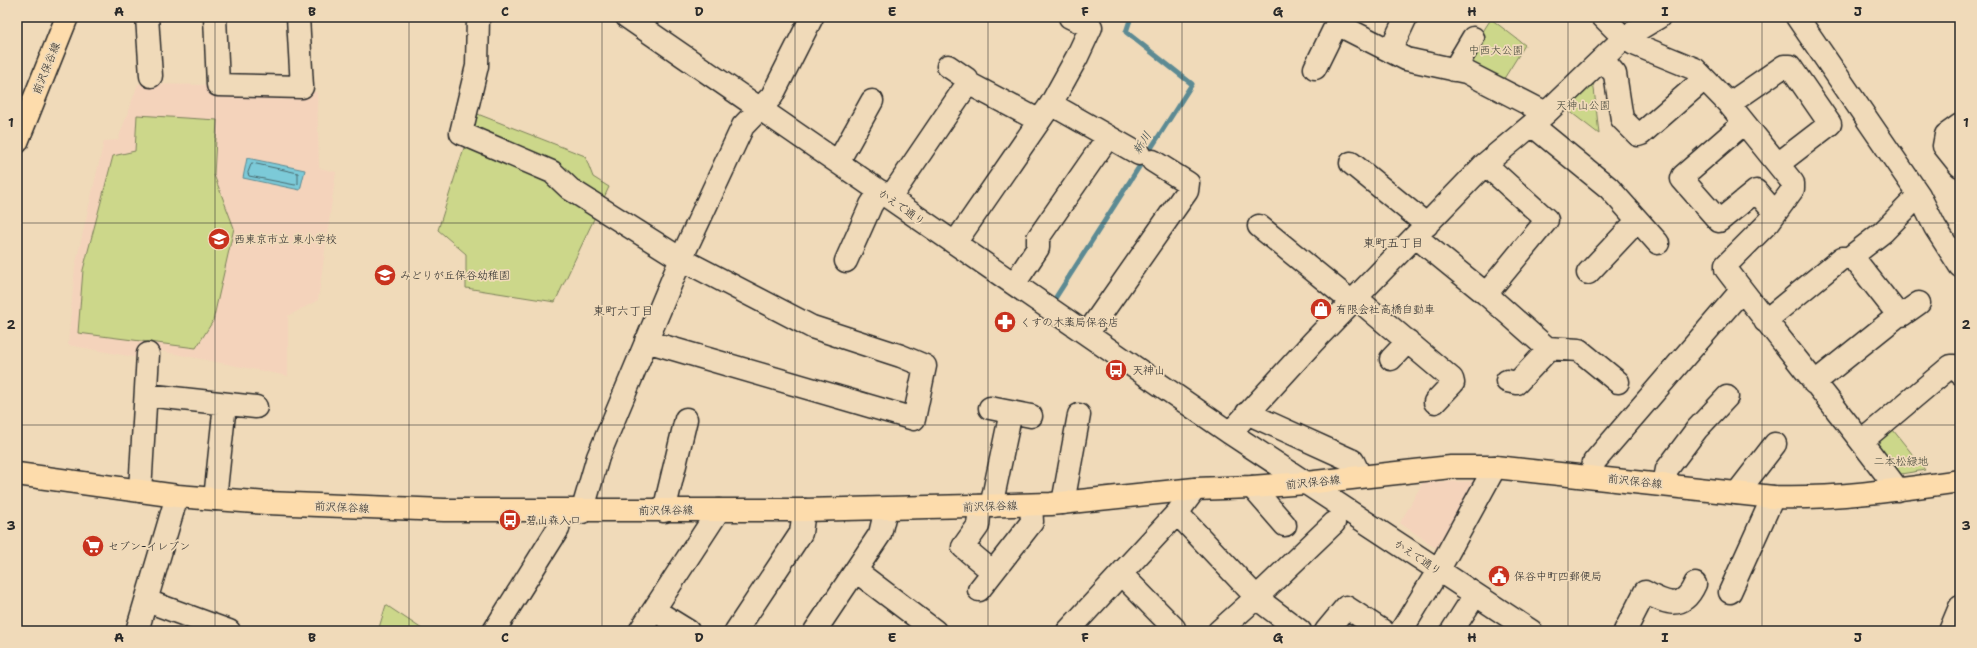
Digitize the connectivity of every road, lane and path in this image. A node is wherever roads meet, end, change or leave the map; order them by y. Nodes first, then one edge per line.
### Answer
1 (67, 17) edge
2 (147, 17) edge
3 (216, 17) edge
4 (298, 17) edge
5 (478, 17) edge
6 (627, 17) edge
7 (812, 17) edge
8 (1070, 17) edge
9 (1406, 17) edge
10 (1603, 17) edge
11 (1659, 17) edge
12 (1798, 17) edge
13 (1338, 20) edge
14 (1473, 38) dead end
15 (1624, 38) junction
16 (1390, 51) junction
17 (1602, 59) junction
18 (948, 66) dead end
19 (1315, 68) dead end
20 (1454, 70) junction
21 (151, 76) dead end
22 (1704, 79) junction
23 (968, 83) junction
24 (872, 101) dead end
25 (1729, 104) junction
26 (760, 110) junction
27 (1045, 112) junction
28 (1539, 119) junction
29 (1744, 123) junction
30 (1960, 124) edge
31 (1108, 137) junction
32 (17, 142) edge
33 (838, 162) junction
34 (1351, 163) dead end
35 (1485, 164) junction
36 (1778, 164) junction
37 (1960, 166) edge
38 (885, 195) junction
39 (1919, 195) junction
40 (1775, 213) junction
41 (1637, 221) junction
42 (1259, 226) dead end
43 (1421, 231) junction
44 (955, 243) junction
45 (1658, 243) dead end
46 (1852, 256) junction
47 (681, 259) junction
48 (846, 261) dead end
49 (1960, 266) edge
50 (1588, 274) dead end
51 (1014, 284) junction
52 (1742, 290) junction
53 (1486, 294) junction
54 (1354, 300) junction
55 (1919, 303) dead end
56 (1896, 316) junction
57 (1765, 321) junction
58 (1087, 334) junction
59 (646, 341) junction
60 (1408, 341) junction
61 (1549, 349) junction
62 (148, 354) dead end
63 (1391, 359) dead end
64 (1960, 373) edge
65 (1507, 381) dead end
66 (1618, 382) dead end
67 (1814, 383) junction
68 (146, 395) junction
69 (1727, 398) dead end
70 (1435, 402) dead end
71 (225, 404) junction
72 (256, 407) dead end
73 (1011, 412) dead end
74 (1247, 413) junction
75 (1079, 415) dead end
76 (686, 419) dead end
77 (1230, 433) junction
78 (1862, 441) junction
79 (1775, 444) dead end
80 (1495, 467) junction
81 (17, 474) edge
82 (1360, 476) junction
83 (1592, 476) junction
84 (1960, 481) edge
85 (1306, 483) junction
86 (1664, 484) junction
87 (1252, 488) junction
88 (1195, 489) junction
89 (1898, 490) junction
90 (140, 491) junction
91 (1737, 493) junction
92 (177, 496) junction
93 (1773, 497) junction
94 (215, 499) junction
95 (1063, 503) junction
96 (1031, 505) junction
97 (986, 506) junction
98 (886, 509) junction
99 (664, 510) junction
100 (719, 510) junction
101 (804, 510) junction
102 (561, 512) junction
103 (582, 512) junction
104 (1177, 513) junction
105 (1334, 523) dead end
106 (1285, 525) dead end
107 (856, 571) junction
108 (1438, 571) junction
109 (993, 572) junction
110 (1122, 575) junction
111 (1695, 584) dead end
112 (979, 590) dead end
113 (1730, 592) dead end
114 (1476, 595) junction
115 (1258, 598) junction
116 (147, 600) junction
117 (1960, 608) edge
118 (654, 610) junction
119 (1174, 628) dead end
120 (137, 631) edge
121 (229, 631) edge
122 (494, 631) edge
123 (640, 631) edge
124 (688, 631) edge
125 (736, 631) edge
126 (815, 631) edge
127 (935, 631) edge
128 (1068, 631) edge
129 (1219, 631) edge
130 (1240, 631) edge
131 (1300, 631) edge
132 (1326, 631) edge
133 (1383, 631) edge
134 (1401, 631) edge
135 (1452, 631) edge
136 (1531, 631) edge
137 (1625, 631) edge
138 (1950, 631) edge

1 - 32 main road, 前沢保谷線
2 - 21 street
3 - 4 street
5 - 47 street
6 - 26 street, かえで通り
7 - 26 street
8 - 27 street
9 - 16 street
10 - 15 street
11 - 15 street
12 - 39 street
13 - 16 street
13 - 19 street
14 - 20 street
15 - 17 street
15 - 22 street
16 - 20 street
17 - 22 street
17 - 28 street
18 - 23 street
20 - 28 street
22 - 25 street
23 - 27 street
23 - 38 street
24 - 33 street
25 - 29 street
25 - 36 street
26 - 33 street, かえで通り
26 - 47 street
27 - 31 street
27 - 44 street
28 - 35 street
28 - 41 street
29 - 36 street
29 - 40 street
30 - 37 street
31 - 51 street
31 - 58 street
33 - 38 street, かえで通り
34 - 43 street
35 - 43 street
35 - 53 street
36 - 40 street
38 - 44 street, かえで通り
38 - 48 street
39 - 46 street
39 - 49 street
40 - 52 street
41 - 45 street
41 - 50 street
42 - 54 street
43 - 53 street
43 - 54 street
44 - 51 street, かえで通り
46 - 56 street
46 - 57 street
47 - 59 street
47 - 59 street
51 - 58 street, かえで通り
52 - 57 street
52 - 83 street
53 - 61 street
54 - 60 street
54 - 74 street
55 - 56 street
56 - 67 street
57 - 67 street
58 - 77 street, かえで通り
59 - 103 street
60 - 63 street
60 - 70 street
61 - 65 street
61 - 66 street
62 - 68 street
64 - 78 street
67 - 78 street
68 - 71 street
68 - 90 street
69 - 86 street
71 - 72 street
71 - 94 street
73 - 97 street
74 - 77 street
74 - 82 street
75 - 95 street
76 - 99 street
77 - 85 street, かえで通り
78 - 89 street
79 - 91 street
80 - 82 main road, 前沢保谷線
80 - 83 main road, 前沢保谷線
80 - 108 street
81 - 90 main road, 前沢保谷線
82 - 85 main road, 前沢保谷線
83 - 86 main road, 前沢保谷線
84 - 89 main road, 前沢保谷線
85 - 87 main road, 前沢保谷線
85 - 108 street, かえで通り
86 - 91 main road, 前沢保谷線
87 - 88 main road, 前沢保谷線
87 - 106 street
88 - 95 main road, 前沢保谷線
88 - 104 street
89 - 93 main road, 前沢保谷線
90 - 92 main road, 前沢保谷線
91 - 93 main road, 前沢保谷線
92 - 94 main road, 前沢保谷線
92 - 116 street
93 - 113 street
94 - 102 main road, 前沢保谷線
95 - 96 main road, 前沢保谷線
96 - 97 main road, 前沢保谷線
96 - 109 street
97 - 98 main road, 前沢保谷線
97 - 109 street
98 - 101 main road, 前沢保谷線
98 - 107 street
99 - 100 main road, 前沢保谷線
99 - 103 main road, 前沢保谷線
100 - 101 main road, 前沢保谷線
100 - 118 street
101 - 125 street
102 - 103 main road, 前沢保谷線
102 - 122 street
104 - 110 street
104 - 115 street
105 - 115 street
107 - 126 street
107 - 127 street
108 - 114 street, かえで通り
108 - 134 street
109 - 112 street
110 - 119 street
110 - 128 street
111 - 137 street
114 - 135 street
114 - 136 street, かえで通り
115 - 129 street
115 - 130 street
115 - 131 street
116 - 120 street
116 - 121 street
117 - 138 street
118 - 123 street
118 - 124 street
132 - 133 street

